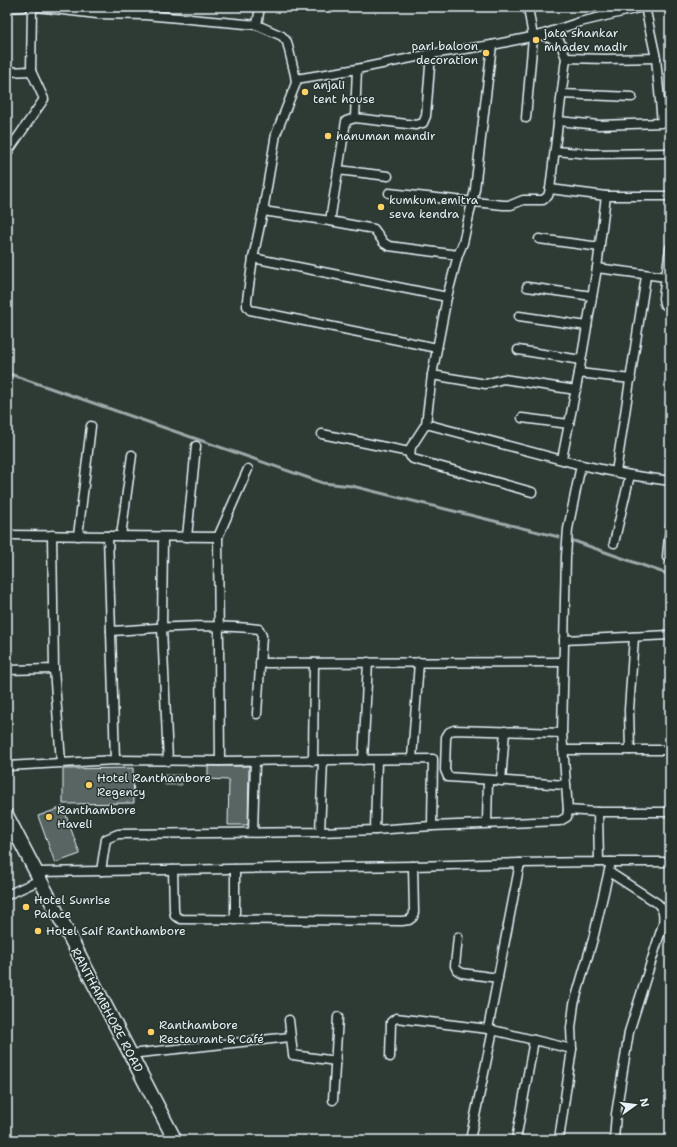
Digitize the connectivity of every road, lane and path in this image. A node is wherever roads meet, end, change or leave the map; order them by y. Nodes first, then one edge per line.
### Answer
1 (23, 7) edge
2 (32, 7) edge
3 (37, 7) edge
4 (260, 7) edge
5 (528, 7) edge
6 (644, 7) edge
7 (7, 8) edge
8 (98, 11) edge
9 (145, 11) edge
10 (257, 25) junction
11 (537, 36) junction
12 (492, 45) junction
13 (431, 54) junction
14 (566, 58) junction
15 (656, 58) junction
16 (357, 69) junction
17 (31, 71) junction
18 (7, 72) edge
19 (296, 79) junction
20 (562, 94) junction
21 (632, 96) dead end
22 (355, 118) junction
23 (526, 118) dead end
24 (558, 121) junction
25 (666, 124) edge
26 (555, 151) junction
27 (7, 153) edge
28 (670, 153) edge
29 (338, 170) junction
30 (388, 176) dead end
31 (550, 189) junction
32 (389, 193) dead end
33 (606, 196) junction
34 (670, 196) edge
35 (472, 202) junction
36 (263, 211) junction
37 (330, 221) junction
38 (539, 239) dead end
39 (600, 247) junction
40 (670, 248) edge
41 (458, 255) junction
42 (253, 258) junction
43 (597, 268) junction
44 (646, 276) junction
45 (666, 278) junction
46 (527, 287) dead end
47 (592, 296) junction
48 (447, 297) junction
49 (670, 307) edge
50 (519, 316) dead end
51 (587, 326) junction
52 (438, 348) junction
53 (518, 350) dead end
54 (581, 360) junction
55 (579, 373) junction
56 (432, 374) junction
57 (631, 379) junction
58 (576, 390) junction
59 (522, 418) dead end
60 (426, 424) junction
61 (569, 424) junction
62 (91, 426) dead end
63 (322, 434) dead end
64 (196, 446) dead end
65 (409, 452) junction
66 (132, 455) dead end
67 (562, 459) junction
68 (581, 464) junction
69 (248, 469) dead end
70 (616, 472) junction
71 (630, 476) junction
72 (670, 481) edge
73 (532, 492) dead end
74 (670, 527) edge
75 (7, 535) edge
76 (52, 535) junction
77 (78, 536) junction
78 (108, 536) junction
79 (121, 536) junction
80 (163, 537) junction
81 (187, 537) junction
82 (218, 537) junction
83 (614, 543) dead end
84 (667, 557) dead end
85 (219, 627) junction
86 (162, 628) junction
87 (111, 631) junction
88 (670, 634) edge
89 (634, 636) junction
90 (564, 640) junction
91 (368, 662) junction
92 (419, 662) junction
93 (563, 662) junction
94 (260, 663) junction
95 (314, 663) junction
96 (54, 669) junction
97 (7, 670) edge
98 (257, 714) dead end
99 (505, 731) junction
100 (562, 733) junction
101 (563, 750) junction
102 (630, 750) junction
103 (670, 750) edge
104 (412, 759) junction
105 (433, 759) junction
106 (445, 759) junction
107 (114, 760) junction
108 (323, 760) junction
109 (363, 760) junction
110 (377, 760) junction
111 (168, 761) junction
112 (220, 761) junction
113 (255, 761) junction
114 (313, 761) junction
115 (61, 762) junction
116 (7, 766) edge
117 (488, 780) junction
118 (501, 781) junction
119 (566, 785) junction
120 (568, 810) junction
121 (598, 812) junction
122 (670, 812) edge
123 (7, 816) edge
124 (487, 823) junction
125 (432, 826) junction
126 (374, 830) junction
127 (253, 832) junction
128 (320, 832) junction
129 (599, 862) junction
130 (611, 862) junction
131 (670, 862) edge
132 (520, 863) junction
133 (412, 866) junction
134 (235, 869) junction
135 (173, 870) junction
136 (101, 871) junction
137 (609, 872) junction
138 (38, 876) junction
139 (7, 895) edge
140 (235, 920) junction
141 (458, 938) dead end
142 (498, 978) junction
143 (338, 1017) dead end
144 (289, 1020) dead end
145 (491, 1030) junction
146 (290, 1037) junction
147 (534, 1040) junction
148 (572, 1049) junction
149 (130, 1054) junction
150 (390, 1057) dead end
151 (336, 1061) junction
152 (333, 1100) dead end
153 (175, 1140) edge
154 (470, 1140) edge
155 (516, 1140) edge
156 (559, 1140) edge
157 (614, 1140) edge

1 - 7 street
2 - 17 street
3 - 8 street
4 - 10 street
5 - 11 street
6 - 11 street
6 - 15 street
8 - 9 street
9 - 10 street
10 - 19 street
11 - 12 street
11 - 14 street
11 - 23 street
12 - 13 street
12 - 35 street
13 - 16 street
13 - 22 street
14 - 15 street
14 - 20 street
15 - 25 street
16 - 19 street
16 - 22 street
17 - 18 street
17 - 27 street
19 - 36 street
20 - 21 street
20 - 24 street
22 - 29 street
24 - 25 street
24 - 26 street
26 - 28 street
26 - 31 street
29 - 30 street
29 - 37 street
31 - 33 street
31 - 35 street
32 - 35 street
33 - 34 street
33 - 39 street
35 - 41 street
36 - 37 street
36 - 42 street
37 - 41 street
38 - 39 street
39 - 43 street
40 - 45 street
41 - 48 street
42 - 48 street
42 - 52 street
43 - 44 street
43 - 47 street
44 - 45 street
44 - 57 street
45 - 49 street
46 - 47 street
47 - 51 street
48 - 52 street
50 - 51 street
51 - 54 street
52 - 56 street
53 - 54 street
54 - 55 street
55 - 57 street
55 - 58 street
56 - 58 street
56 - 60 street
57 - 70 street
58 - 61 street
59 - 61 street
60 - 65 street
60 - 67 street
61 - 67 street
62 - 77 street
63 - 65 street
64 - 81 street
65 - 73 street
66 - 79 street
67 - 68 street
68 - 70 street
68 - 90 street
69 - 82 street
70 - 71 street
71 - 72 street
71 - 83 street
74 - 84 street
75 - 76 street
76 - 77 street
76 - 96 street
77 - 78 street
78 - 79 street
78 - 87 street
79 - 80 street
80 - 81 street
80 - 86 street
81 - 82 street
82 - 85 street
85 - 86 street
85 - 94 street
85 - 112 street
86 - 87 street
86 - 111 street
87 - 107 street
88 - 89 street
89 - 90 street
89 - 102 street
90 - 93 street
91 - 92 street
91 - 95 street
91 - 109 street
92 - 93 street
92 - 104 street
93 - 100 street
94 - 95 street
94 - 98 street
95 - 114 street
96 - 97 street
96 - 115 street
99 - 100 street
99 - 106 street
99 - 118 street
100 - 101 street
101 - 102 street
101 - 119 street
102 - 103 street
104 - 105 street
104 - 110 street
105 - 106 street
105 - 125 street
106 - 117 street
107 - 111 street
107 - 115 street
108 - 109 street
108 - 114 street
108 - 128 street
109 - 110 street
110 - 126 street
111 - 112 street
112 - 113 street
113 - 114 street
113 - 127 street
115 - 116 street
117 - 118 street
117 - 124 street
118 - 119 street
119 - 120 street
120 - 121 street
120 - 124 street
121 - 122 street
121 - 129 street
123 - 138 main road, RANTHAMBHORE ROAD
124 - 125 street
125 - 126 street
126 - 128 street
127 - 128 street
127 - 136 street
129 - 130 street
129 - 132 street
130 - 131 street
130 - 137 street
132 - 133 street
132 - 142 street
133 - 134 street
133 - 140 street
134 - 135 street
134 - 140 street
135 - 136 street
135 - 140 street
136 - 138 street
137 - 148 street
137 - 157 street
138 - 139 street
138 - 149 main road, RANTHAMBHORE ROAD
141 - 142 street
142 - 145 street
143 - 151 street
144 - 146 street
145 - 147 street
145 - 150 street
145 - 154 street
146 - 149 street
146 - 151 street
147 - 148 street
147 - 155 street
148 - 156 street
149 - 153 main road, RANTHAMBHORE ROAD
151 - 152 street

